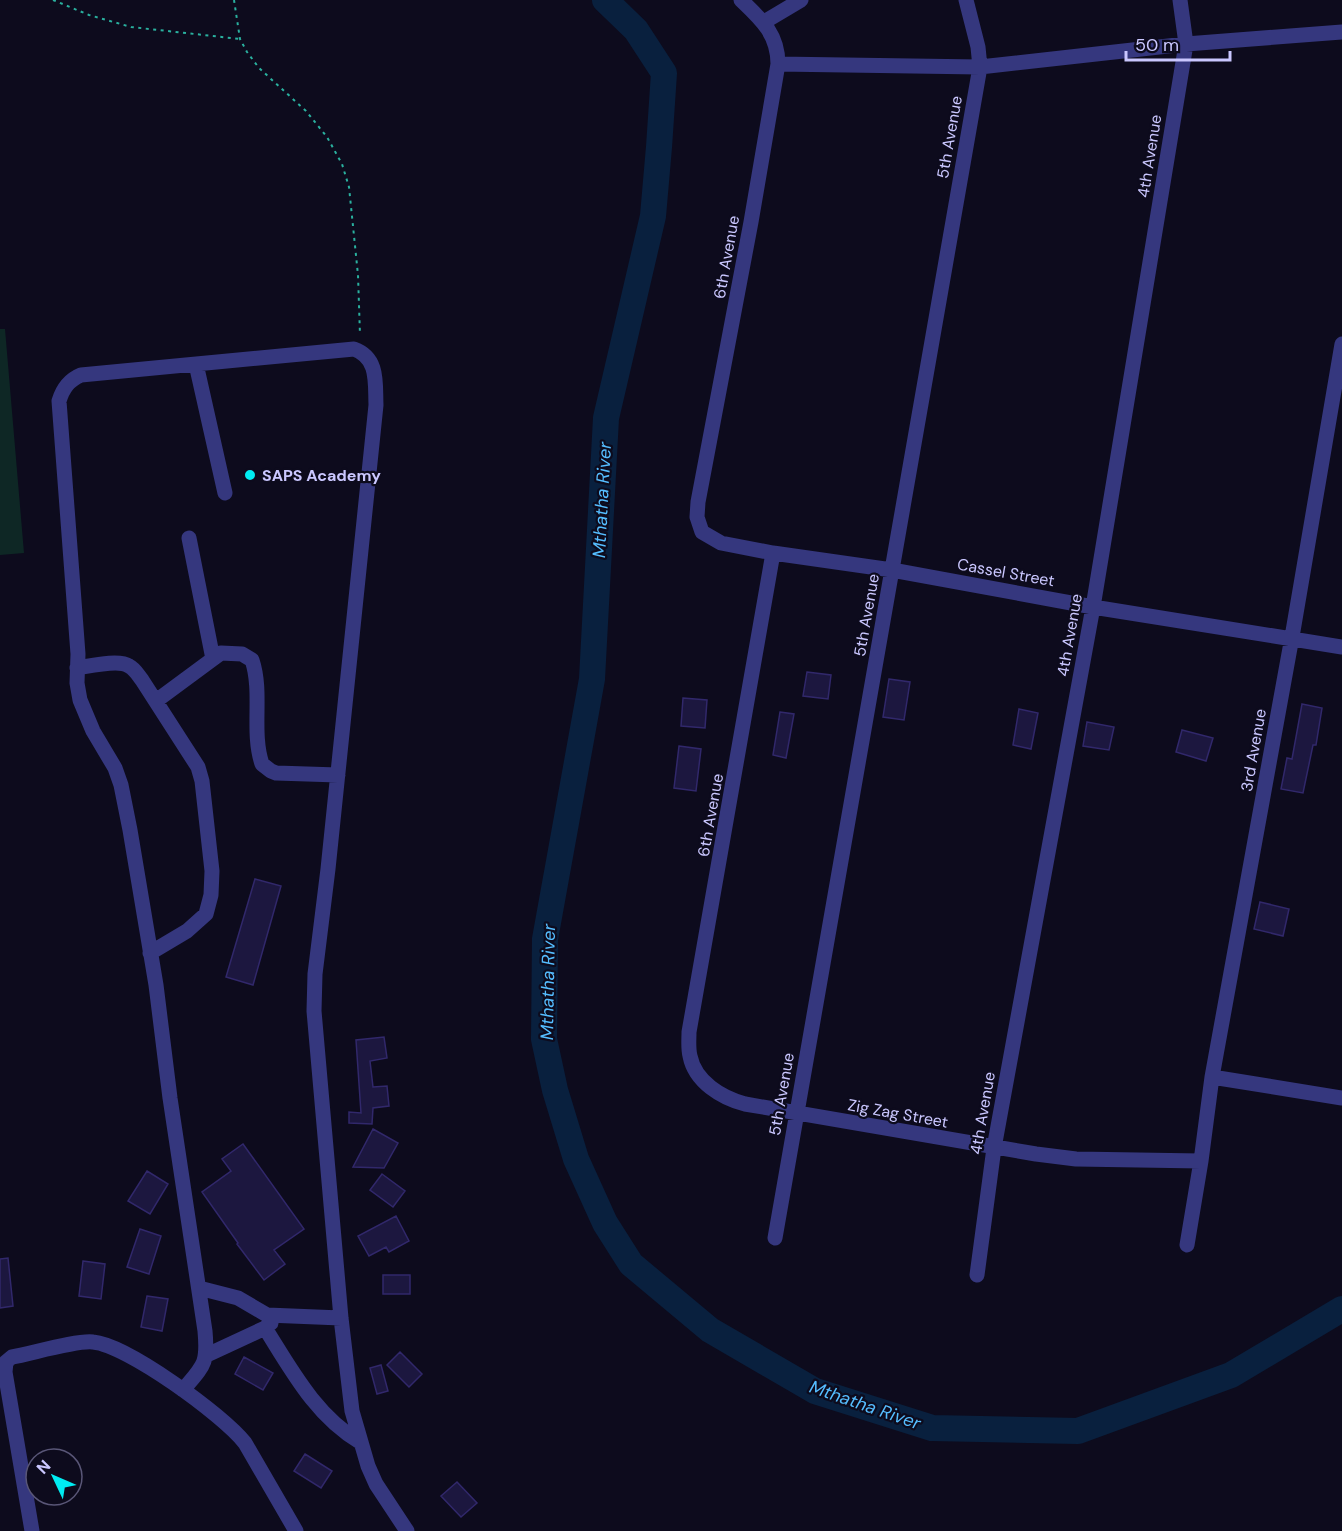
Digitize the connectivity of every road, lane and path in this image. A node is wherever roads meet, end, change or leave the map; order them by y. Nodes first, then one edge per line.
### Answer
1 (53, 0) edge
2 (234, 0) edge
3 (741, 0) edge
4 (801, 0) edge
5 (966, 0) edge
6 (1180, 0) edge
7 (764, 22) junction
8 (1342, 32) edge
9 (240, 39) junction
10 (1186, 44) junction
11 (778, 64) junction
12 (980, 67) junction
13 (1342, 344) edge
14 (358, 350) junction
15 (196, 364) junction
16 (225, 494) dead end
17 (702, 532) joint
18 (189, 538) dead end
19 (773, 553) junction
20 (892, 570) junction
21 (1093, 607) junction
22 (1292, 637) junction
23 (1342, 646) edge
24 (213, 659) junction
25 (77, 668) junction
26 (156, 701) junction
27 (338, 776) junction
28 (150, 953) junction
29 (1212, 1077) junction
30 (704, 1080) joint
31 (1342, 1098) edge
32 (796, 1113) junction
33 (994, 1148) junction
34 (1201, 1161) junction
35 (775, 1238) dead end
36 (1187, 1245) dead end
37 (977, 1275) dead end
38 (199, 1288) junction
39 (278, 1317) junction
40 (341, 1318) junction
41 (265, 1329) junction
42 (207, 1355) junction
43 (183, 1390) junction
44 (360, 1442) junction
45 (32, 1531) edge
46 (296, 1531) edge
47 (407, 1531) edge

1 - 9 path
2 - 9 path
3 - 7 street, 6th Avenue
4 - 7 street
5 - 12 street, 5th Avenue
6 - 10 street, 4th Avenue
7 - 11 street, 6th Avenue
8 - 10 street
9 - 14 path
10 - 12 street
10 - 21 street, 4th Avenue
11 - 12 street
11 - 17 street, 6th Avenue
12 - 20 street, 5th Avenue
13 - 22 street, 3rd Avenue
14 - 15 street
14 - 27 street
15 - 16 street
15 - 25 street
17 - 19 street, Cassel Street
18 - 24 street
19 - 20 street, Cassel Street
19 - 30 street, 6th Avenue
20 - 21 street, Cassel Street
20 - 32 street, 5th Avenue
21 - 22 street, Cassel Street
21 - 33 street, 4th Avenue
22 - 23 street, Cassel Street
22 - 29 street, 3rd Avenue
24 - 26 street
24 - 27 street
25 - 26 street
25 - 28 street
26 - 28 street
27 - 40 street
28 - 38 street
29 - 31 street
29 - 34 street, 3rd Avenue
30 - 32 street, Zig Zag Street
32 - 33 street, Zig Zag Street
32 - 35 street, 5th Avenue
33 - 34 street, Zig Zag Street
33 - 37 street, 4th Avenue
34 - 36 street, 3rd Avenue
38 - 39 street
38 - 42 street
39 - 40 street
39 - 41 street
40 - 44 street
41 - 42 street
41 - 44 street
42 - 43 street
43 - 45 street
43 - 46 street
44 - 47 street

